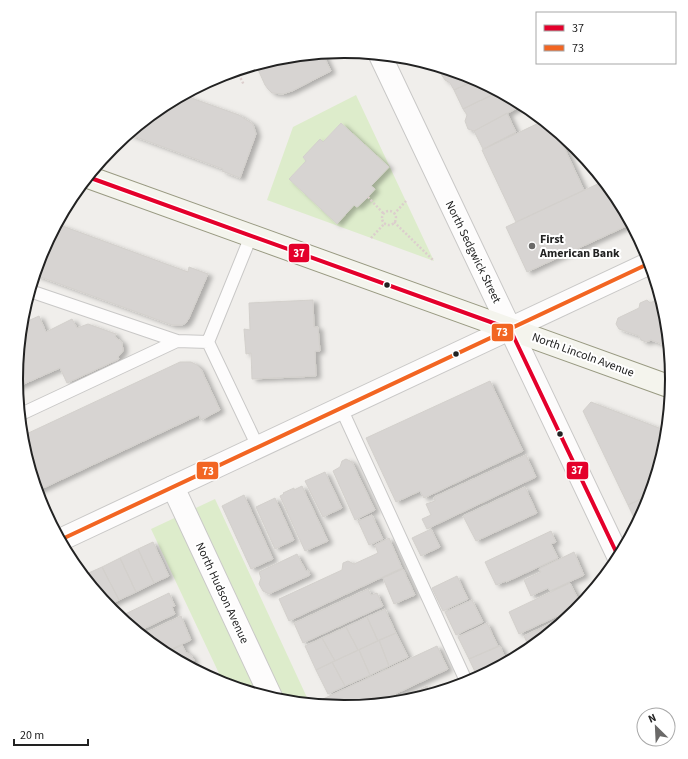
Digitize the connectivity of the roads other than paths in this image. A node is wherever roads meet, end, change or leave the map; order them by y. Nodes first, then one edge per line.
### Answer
1 (383, 61) edge
2 (93, 180) edge
3 (251, 236) junction
4 (644, 266) edge
5 (35, 293) edge
6 (510, 329) junction
7 (177, 341) junction
8 (208, 342) junction
9 (665, 385) edge
10 (341, 408) junction
11 (25, 413) edge
12 (258, 447) junction
13 (173, 487) junction
14 (65, 538) edge
15 (615, 551) edge
16 (464, 677) edge
17 (268, 691) edge

1 - 6 street, North Sedgwick Street
2 - 3 main road, North Lincoln Avenue
3 - 6 main road, North Lincoln Avenue
3 - 8 lane
4 - 6 street
5 - 7 lane
6 - 9 main road, North Lincoln Avenue
6 - 10 street
6 - 15 street, North Sedgwick Street
7 - 8 lane
7 - 11 lane
8 - 12 lane
10 - 12 street
10 - 16 lane
12 - 13 street
13 - 14 street
13 - 17 street, North Hudson Avenue

